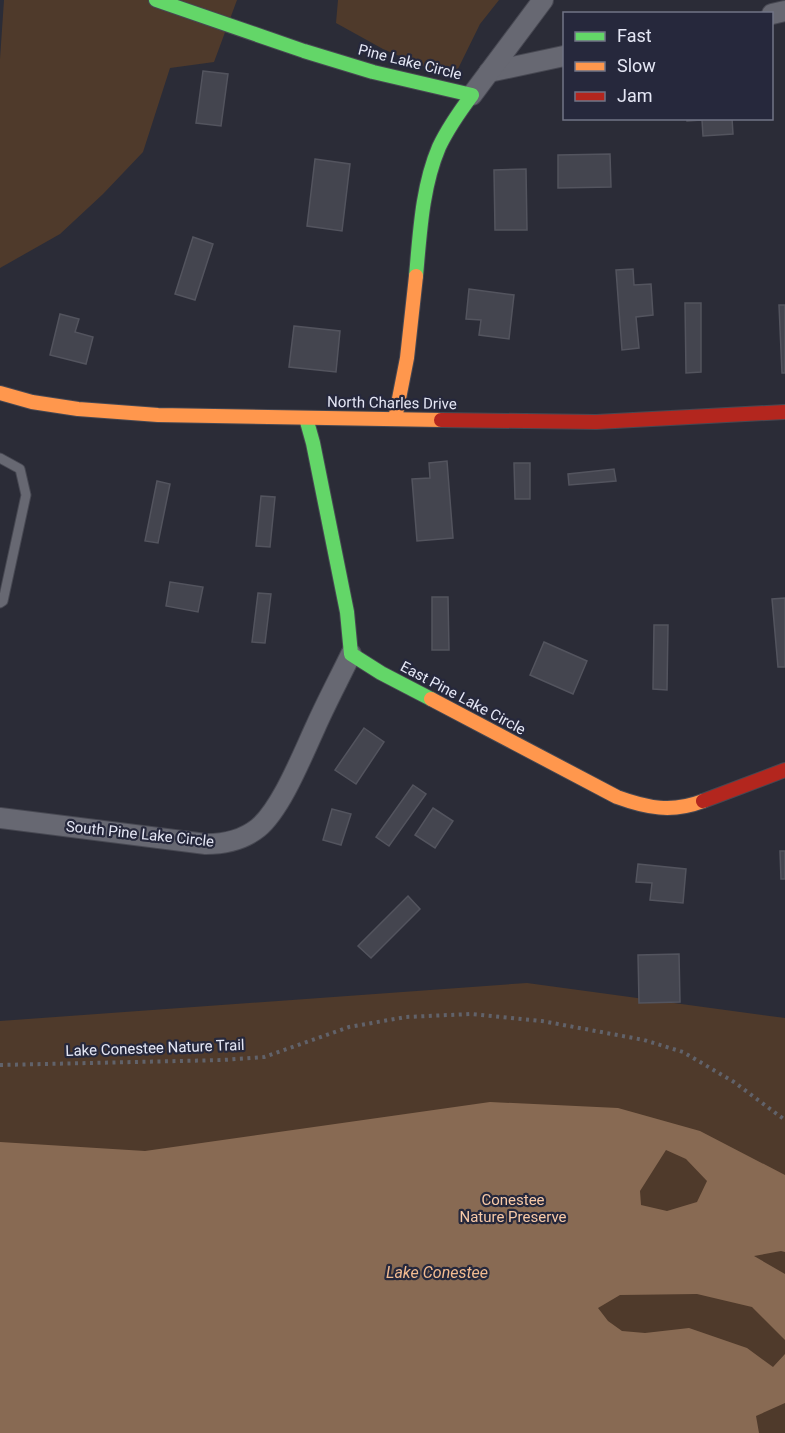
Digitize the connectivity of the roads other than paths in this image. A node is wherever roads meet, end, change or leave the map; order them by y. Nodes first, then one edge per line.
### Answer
1 (156, 0) edge
2 (543, 0) edge
3 (563, 56) edge
4 (489, 72) junction
5 (472, 95) junction
6 (0, 393) edge
7 (785, 412) edge
8 (306, 418) junction
9 (395, 419) junction
10 (0, 458) edge
11 (0, 603) edge
12 (351, 654) junction
13 (785, 770) edge
14 (0, 819) edge

1 - 5 street, Pine Lake Circle
2 - 4 street
3 - 4 street
4 - 5 street
5 - 9 street, Pine Lake Circle
6 - 8 street, North Charles Drive
7 - 9 street, North Charles Drive
8 - 9 street, North Charles Drive
8 - 12 street
10 - 11 lane
12 - 13 street, East Pine Lake Circle
12 - 14 street, South Pine Lake Circle

